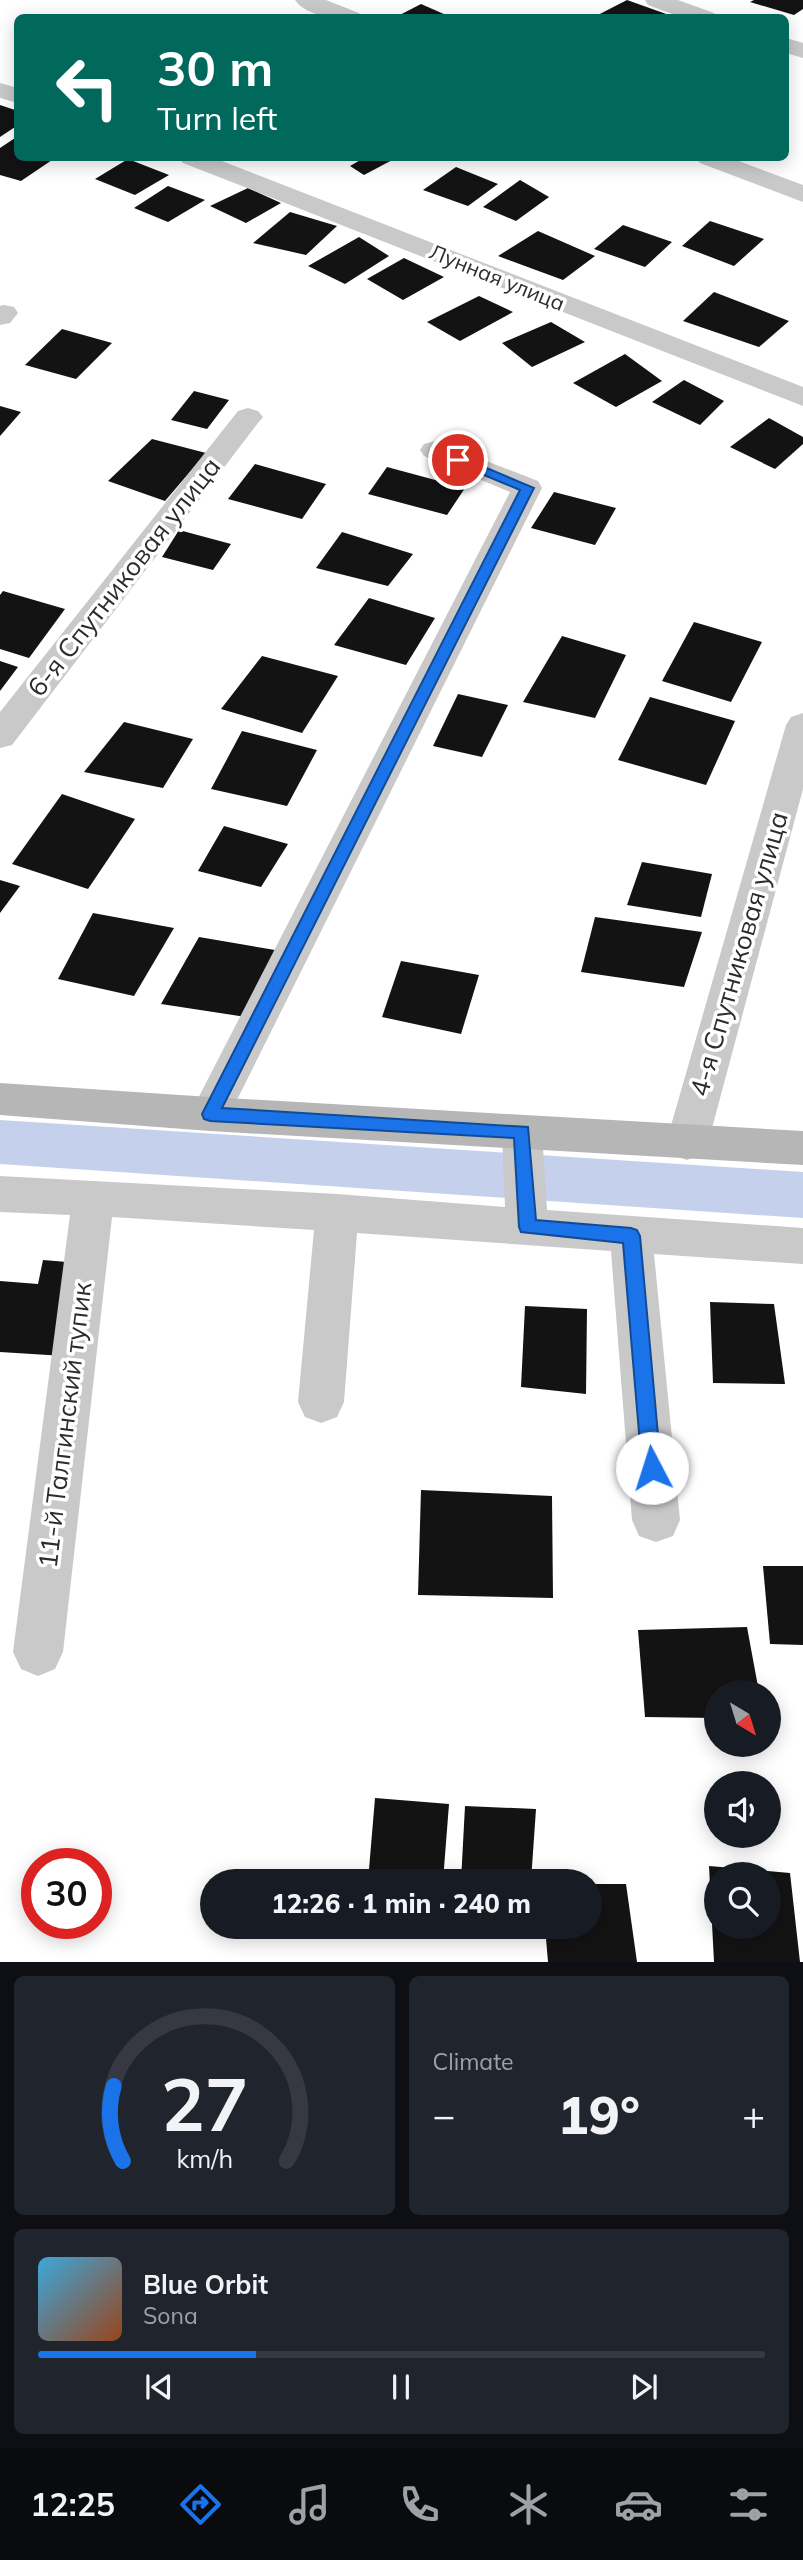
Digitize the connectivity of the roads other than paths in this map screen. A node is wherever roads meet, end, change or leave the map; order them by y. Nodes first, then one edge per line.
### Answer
1 (306, 0) edge
2 (656, 0) edge
3 (341, 14) edge
4 (695, 14) edge
5 (200, 161) edge
6 (717, 161) edge
7 (803, 194) edge
8 (803, 397) edge
9 (248, 417) dead end
10 (435, 450) dead end
11 (803, 725) edge
12 (0, 736) edge
13 (0, 1099) edge
14 (210, 1114) junction
15 (523, 1139) junction
16 (687, 1143) junction
17 (803, 1148) edge
18 (0, 1194) edge
19 (93, 1198) junction
20 (337, 1212) junction
21 (527, 1216) junction
22 (631, 1236) junction
23 (803, 1245) edge
24 (321, 1402) dead end
25 (656, 1520) dead end
26 (38, 1652) dead end

1 - 3 street
2 - 4 street
5 - 8 street, Лунная улица
6 - 7 street
9 - 12 street, 6-я Спутниковая улица
10 - 14 street
11 - 16 street, 4-я Спутниковая улица
13 - 14 street
14 - 15 street
15 - 16 street
15 - 21 street
16 - 17 street
18 - 19 street
19 - 20 street
19 - 26 street, 11-й Талгинский тупик
20 - 21 street
20 - 24 street
21 - 22 street
22 - 23 street
22 - 25 street

